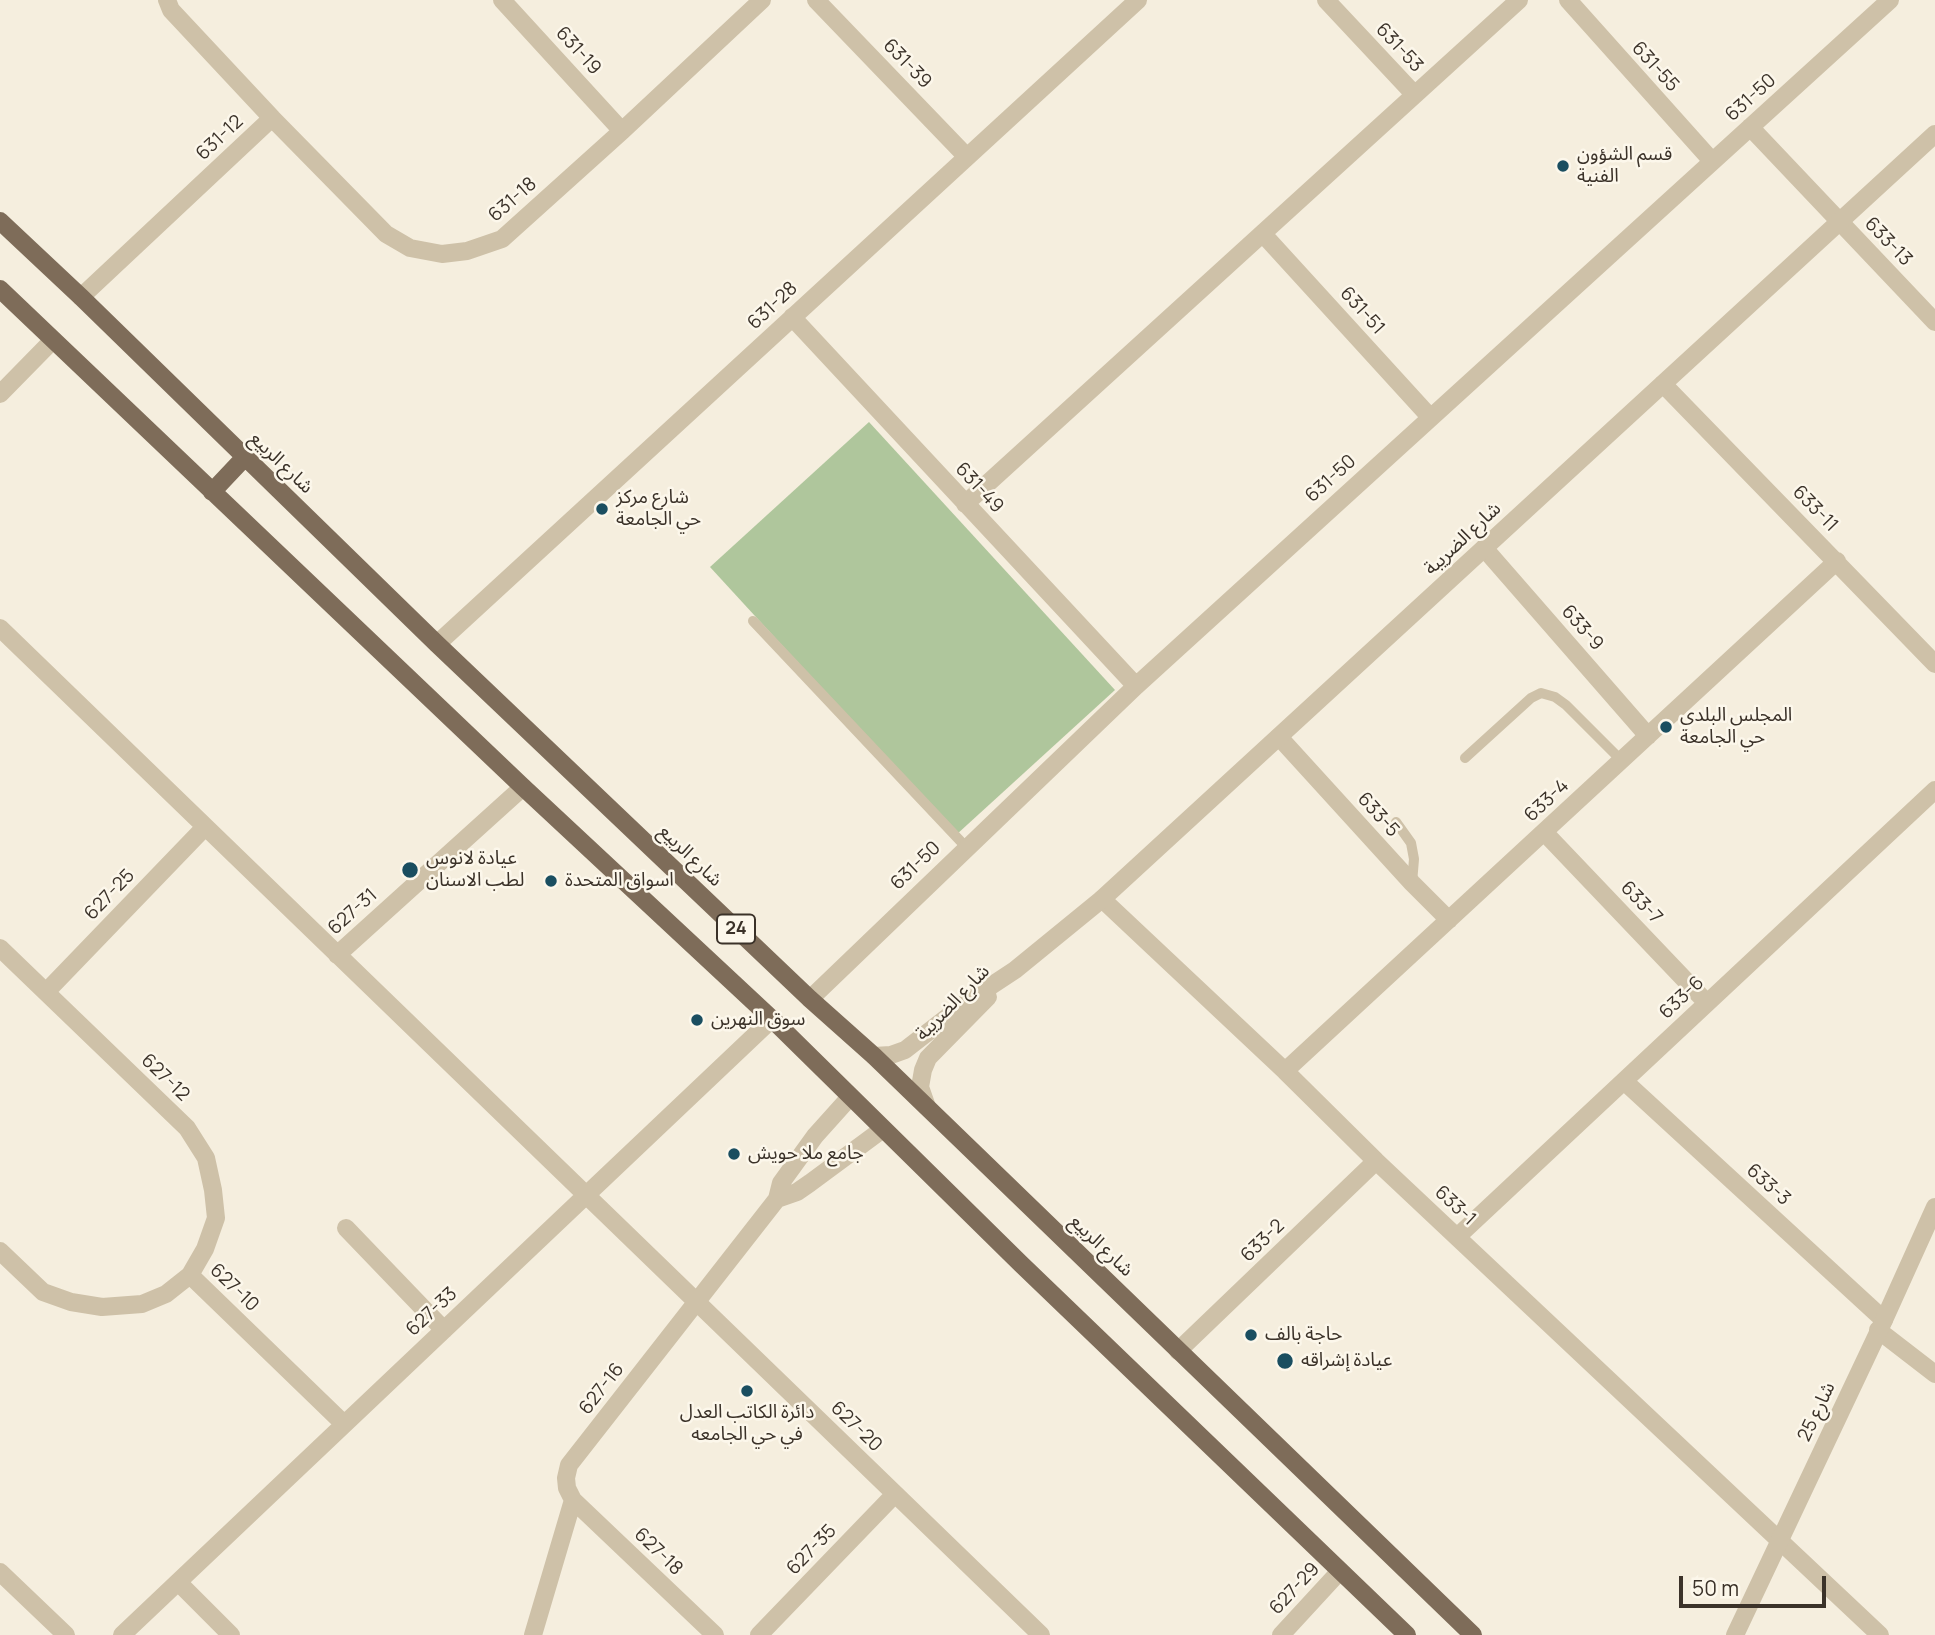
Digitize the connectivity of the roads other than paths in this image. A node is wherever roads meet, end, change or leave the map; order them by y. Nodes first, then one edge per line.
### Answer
1 (167, 0) edge
2 (502, 0) edge
3 (762, 0) edge
4 (816, 0) edge
5 (1138, 0) edge
6 (1326, 0) edge
7 (1518, 0) edge
8 (1568, 0) edge
9 (1890, 0) edge
10 (1414, 94) junction
11 (272, 118) junction
12 (1750, 127) junction
13 (622, 131) junction
14 (1935, 134) edge
15 (967, 157) junction
16 (1712, 161) junction
17 (0, 221) edge
18 (1840, 222) junction
19 (1263, 234) junction
20 (0, 289) edge
21 (81, 297) junction
22 (792, 317) junction
23 (1935, 322) edge
24 (52, 340) junction
25 (1664, 384) junction
26 (0, 394) edge
27 (1430, 417) junction
28 (245, 457) junction
29 (212, 492) junction
30 (965, 504) junction
31 (1484, 548) junction
32 (1837, 561) junction
33 (753, 621) dead end
34 (0, 628) edge
35 (437, 644) junction
36 (1935, 664) edge
37 (1136, 686) junction
38 (1648, 736) junction
39 (1279, 737) junction
40 (1465, 758) dead end
41 (1621, 760) junction
42 (523, 787) junction
43 (1935, 790) edge
44 (1396, 822) dead end
45 (205, 827) junction
46 (1544, 832) junction
47 (966, 847) junction
48 (1412, 883) junction
49 (1102, 899) junction
50 (1448, 920) junction
51 (0, 948) edge
52 (337, 955) junction
53 (1015, 970) junction
54 (46, 992) junction
55 (810, 999) junction
56 (1707, 1003) junction
57 (772, 1019) junction
58 (874, 1056) junction
59 (1285, 1071) junction
60 (1624, 1081) junction
61 (850, 1097) junction
62 (927, 1107) junction
63 (883, 1129) junction
64 (1376, 1161) junction
65 (586, 1195) junction
66 (777, 1199) junction
67 (1935, 1207) edge
68 (346, 1228) dead end
69 (1457, 1237) junction
70 (0, 1251) edge
71 (190, 1275) junction
72 (696, 1302) junction
73 (1881, 1325) junction
74 (444, 1330) junction
75 (1178, 1351) junction
76 (1935, 1374) edge
77 (344, 1424) junction
78 (895, 1494) junction
79 (573, 1500) junction
80 (1781, 1542) junction
81 (1340, 1571) junction
82 (0, 1572) edge
83 (178, 1582) junction
84 (66, 1635) edge
85 (122, 1635) edge
86 (231, 1635) edge
87 (533, 1635) edge
88 (715, 1635) edge
89 (759, 1635) edge
90 (1041, 1635) edge
91 (1281, 1635) edge
92 (1408, 1635) edge
93 (1473, 1635) edge
94 (1735, 1635) edge
95 (1880, 1635) edge

1 - 11 street, 631-12
2 - 13 street, 631-19
3 - 13 street, 631-18
4 - 15 street, 631-39
5 - 15 street, 631-28
6 - 10 street, 631-53
7 - 10 street
8 - 16 street, 631-55
9 - 12 street, 631-50
10 - 19 street
11 - 13 street, 631-18
11 - 21 street, 631-12
12 - 16 street, 631-50
12 - 18 street, 633-13
14 - 18 street, شارع الضريبة
15 - 22 street, 631-28
16 - 27 street, 631-50
17 - 21 main road, شارع الربيع / 24
18 - 23 street, 633-13
18 - 25 street, شارع الضريبة
19 - 27 street, 631-51
19 - 30 street
20 - 24 main road, 24
21 - 28 main road, شارع الربيع / 24
22 - 30 street, 631-49
22 - 35 street, 631-28
24 - 26 street
24 - 29 main road, 24
25 - 31 street, شارع الضريبة
25 - 32 street, 633-11
27 - 37 street, 631-50
28 - 29 main road
28 - 35 main road, شارع الربيع / 24
29 - 42 main road, 24
30 - 37 street, 631-49
31 - 38 street, 633-9
31 - 39 street, شارع الضريبة
32 - 36 street, 633-11
32 - 38 street, 633-4
33 - 47 lane
34 - 45 street, 627-20
35 - 55 main road, شارع الربيع / 24
37 - 47 street, 631-50
38 - 41 street, 633-4
39 - 48 street, 633-5
39 - 49 street, شارع الضريبة
40 - 41 lane
41 - 46 street, 633-4
42 - 52 street, 627-31
42 - 57 main road, 24
43 - 56 street, 633-6
44 - 48 lane
45 - 52 street, 627-20
45 - 54 street, 627-25
46 - 50 street, 633-4
46 - 56 street, 633-7
47 - 55 street, 631-50
48 - 50 street, 633-5
49 - 53 street, شارع الضريبة
49 - 59 street, 633-1
50 - 59 street, 633-4
51 - 54 street, 627-12
52 - 65 street, 627-20
53 - 58 street, شارع الضريبة
53 - 62 street, شارع الضريبة
54 - 71 street, 627-12
55 - 58 main road, شارع الربيع / 24
56 - 60 street, 633-6
57 - 61 main road, 24
57 - 65 street, 627-33
58 - 62 main road, شارع الربيع / 24
59 - 64 street, 633-1
60 - 69 street, 633-6
60 - 73 street, 633-3
61 - 63 main road, 24
61 - 66 street, 627-16
62 - 75 main road, شارع الربيع / 24
63 - 66 street, 627-16
63 - 81 main road, 24
64 - 69 street, 633-1
64 - 75 street, 633-2
65 - 72 street, 627-20
65 - 74 street, 627-33
66 - 72 street, 627-16
67 - 73 street, شارع 25
68 - 74 street
69 - 80 street, 633-1
70 - 71 street, 627-10
71 - 77 street, 627-10
72 - 78 street, 627-20
72 - 79 street, 627-16
73 - 76 street, 633-3
73 - 80 street, شارع 25
74 - 77 street, 627-33
75 - 93 main road, شارع الربيع / 24
77 - 83 street, 627-33
78 - 89 street, 627-35
78 - 90 street, 627-20
79 - 87 street, 627-16
79 - 88 street, 627-18
80 - 94 street, شارع 25
80 - 95 street, 633-1
81 - 91 street, 627-29
81 - 92 main road, 24
82 - 84 street
83 - 85 street, 627-33
83 - 86 street

